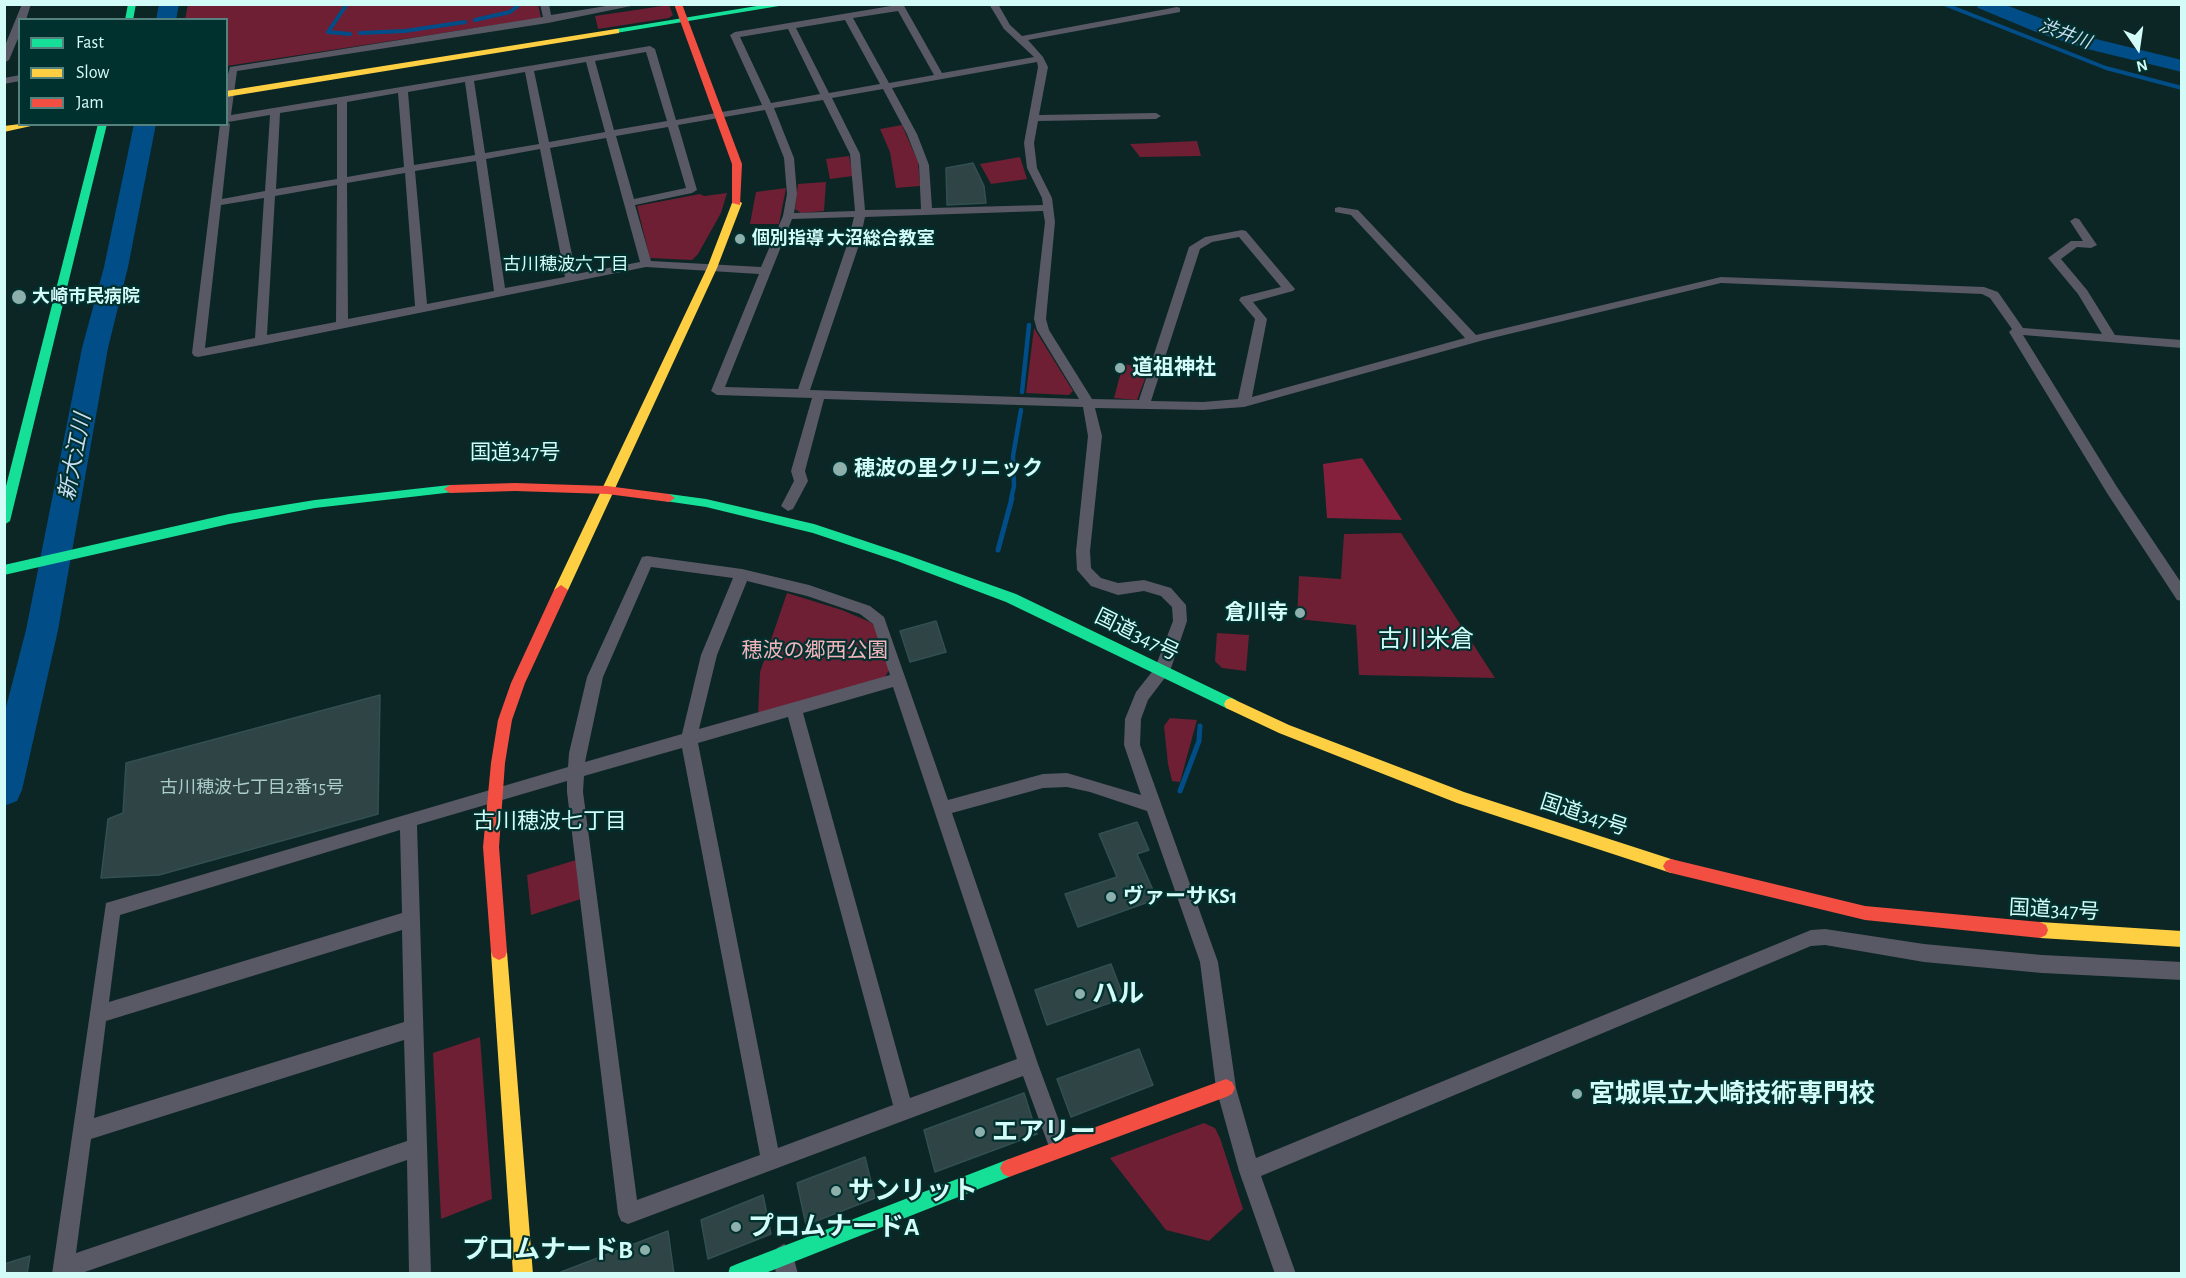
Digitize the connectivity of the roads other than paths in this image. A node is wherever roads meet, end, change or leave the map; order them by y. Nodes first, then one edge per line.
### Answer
1 (27, 4) edge
2 (544, 4) edge
3 (637, 4) edge
4 (678, 4) edge
5 (787, 4) edge
6 (993, 4) edge
7 (899, 6) edge
8 (1178, 10) dead end
9 (848, 17) junction
10 (21, 18) edge
11 (548, 20) junction
12 (684, 21) junction
13 (18, 26) edge
14 (791, 26) junction
15 (1020, 39) junction
16 (6, 57) edge
17 (590, 58) junction
18 (1040, 59) junction
19 (529, 69) junction
20 (939, 76) junction
21 (469, 79) junction
22 (887, 85) junction
23 (403, 90) junction
24 (228, 93) edge
25 (827, 96) junction
26 (342, 100) junction
27 (768, 106) junction
28 (275, 111) junction
29 (719, 115) junction
30 (1156, 116) dead end
31 (228, 118) edge
32 (1033, 118) junction
33 (672, 123) junction
34 (23, 126) edge
35 (103, 126) edge
36 (225, 126) edge
37 (4, 129) edge
38 (610, 134) junction
39 (544, 145) junction
40 (480, 157) junction
41 (410, 169) junction
42 (342, 181) junction
43 (270, 193) junction
44 (629, 202) junction
45 (216, 203) junction
46 (1049, 208) junction
47 (1339, 210) dead end
48 (927, 211) junction
49 (860, 214) junction
50 (788, 216) junction
51 (2075, 221) dead end
52 (645, 264) junction
53 (712, 268) junction
54 (765, 272) junction
55 (571, 277) junction
56 (500, 292) junction
57 (421, 308) junction
58 (342, 324) junction
59 (2019, 331) junction
60 (2111, 339) junction
61 (1474, 340) junction
62 (261, 341) junction
63 (2181, 344) edge
64 (803, 393) junction
65 (819, 394) junction
66 (1088, 403) junction
67 (1244, 403) junction
68 (1144, 404) junction
69 (595, 474) dead end
70 (621, 475) junction
71 (325, 489) dead end
72 (607, 490) junction
73 (293, 494) dead end
74 (252, 501) dead end
75 (773, 501) dead end
76 (794, 507) joint
77 (192, 513) dead end
78 (4, 521) edge
79 (909, 546) dead end
80 (4, 570) edge
81 (742, 574) junction
82 (2181, 596) edge
83 (1011, 598) junction
84 (1162, 671) junction
85 (898, 680) junction
86 (794, 709) junction
87 (689, 740) junction
88 (575, 772) junction
89 (495, 796) junction
90 (1154, 806) junction
91 (942, 810) junction
92 (408, 820) junction
93 (410, 919) junction
94 (2181, 939) edge
95 (2181, 970) edge
96 (98, 1014) junction
97 (413, 1028) junction
98 (1028, 1064) junction
99 (1227, 1088) junction
100 (904, 1111) junction
101 (82, 1132) junction
102 (417, 1147) junction
103 (1059, 1148) junction
104 (771, 1161) junction
105 (1249, 1172) junction
106 (786, 1264) edge
107 (63, 1271) edge
108 (420, 1274) edge
109 (523, 1274) edge
110 (737, 1274) edge
111 (1286, 1274) edge

1 - 10 street
2 - 11 street
3 - 11 street
4 - 12 main road
5 - 12 main road
6 - 15 street
7 - 9 street
7 - 20 street
8 - 15 street
9 - 14 street
9 - 22 street
11 - 24 street
12 - 24 main road
12 - 29 main road
13 - 16 street
14 - 25 street
14 - 27 street
15 - 18 street
17 - 19 street
17 - 33 street
17 - 38 street
18 - 20 street
18 - 32 street
19 - 21 street
19 - 39 street
20 - 22 street
21 - 23 street
21 - 40 street
22 - 25 street
22 - 48 street
23 - 26 street
23 - 41 street
25 - 27 street
25 - 49 street
26 - 28 street
26 - 42 street
27 - 29 street
27 - 50 street
28 - 31 street
28 - 43 street
29 - 33 street
29 - 53 main road
30 - 32 street
32 - 46 street
33 - 38 street
33 - 44 street
34 - 37 main road
35 - 78 main road
36 - 45 street
38 - 39 street
38 - 44 street
39 - 40 street
39 - 55 street
40 - 41 street
40 - 56 street
41 - 42 street
41 - 57 street
42 - 43 street
42 - 58 street
43 - 45 street
43 - 62 street
44 - 52 street
45 - 62 street
46 - 48 street
46 - 66 street
47 - 61 street
48 - 49 street
49 - 50 street
49 - 64 street
50 - 54 street
51 - 60 street
52 - 53 street
52 - 55 street
53 - 54 street
53 - 70 main road
54 - 64 street
55 - 56 street
56 - 57 street
57 - 58 street
58 - 62 street
59 - 60 street
59 - 61 street
59 - 82 street
60 - 63 street
61 - 67 street
64 - 65 street
65 - 66 street
65 - 76 street
66 - 68 street
66 - 84 street
67 - 68 street
67 - 68 street
69 - 70 main road
70 - 72 main road
71 - 73 main road
72 - 80 main road, 国道347号
72 - 83 main road, 国道347号
72 - 89 main road
74 - 77 main road
75 - 76 main road
79 - 83 main road, 国道347号
81 - 85 street
81 - 87 street
81 - 88 street
83 - 84 main road, 国道347号
84 - 90 street
84 - 94 main road, 国道347号
85 - 86 street
85 - 91 street
86 - 87 street
86 - 100 street
87 - 88 street
87 - 104 street
88 - 89 street
88 - 104 street
89 - 92 street
89 - 109 main road
90 - 91 street
90 - 99 street
91 - 98 street
92 - 93 street
92 - 96 street
93 - 96 street
93 - 97 street
95 - 105 street
96 - 101 street
97 - 101 street
97 - 102 street
98 - 100 street
98 - 103 street
99 - 103 main road
99 - 105 street
100 - 104 street
101 - 107 street
102 - 107 street
102 - 108 street
103 - 106 main road
105 - 111 street
106 - 110 main road

